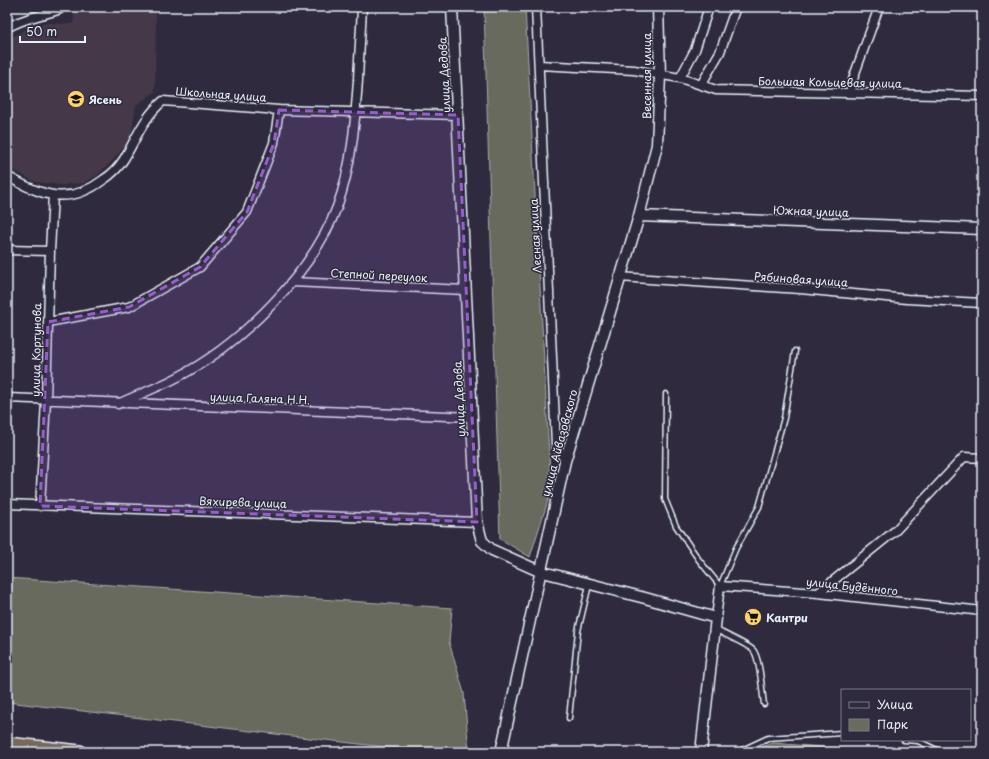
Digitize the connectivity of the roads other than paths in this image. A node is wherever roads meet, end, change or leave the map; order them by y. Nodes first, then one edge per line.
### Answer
1 (362, 7) edge
2 (452, 7) edge
3 (536, 7) edge
4 (658, 7) edge
5 (709, 7) edge
6 (736, 7) edge
7 (879, 7) edge
8 (60, 8) edge
9 (7, 28) edge
10 (538, 65) junction
11 (660, 75) junction
12 (680, 78) junction
13 (701, 85) junction
14 (850, 94) junction
15 (982, 96) edge
16 (280, 110) junction
17 (355, 112) junction
18 (458, 115) junction
19 (657, 145) joint
20 (7, 176) edge
21 (53, 195) junction
22 (639, 216) junction
23 (982, 229) edge
24 (7, 250) edge
25 (50, 251) junction
26 (619, 277) junction
27 (292, 282) junction
28 (465, 290) junction
29 (982, 303) edge
30 (48, 322) junction
31 (795, 351) dead end
32 (666, 394) dead end
33 (7, 398) edge
34 (46, 401) junction
35 (118, 404) junction
36 (472, 417) junction
37 (982, 458) edge
38 (565, 461) junction
39 (7, 504) edge
40 (40, 506) junction
41 (478, 522) junction
42 (539, 571) junction
43 (589, 584) junction
44 (720, 586) junction
45 (818, 593) junction
46 (982, 611) edge
47 (715, 623) junction
48 (764, 704) dead end
49 (569, 718) dead end
50 (841, 733) edge
51 (911, 741) edge
52 (7, 744) edge
53 (80, 752) edge
54 (501, 752) edge
55 (700, 752) edge
56 (738, 752) edge
57 (941, 752) edge

1 - 17 street
2 - 18 street, улица Дедова
3 - 10 street, Лесная улица
4 - 11 street, Весенная улица
5 - 12 street
6 - 13 street
7 - 14 street
8 - 9 street
10 - 11 street, Большая Кольцевая улица
10 - 38 street, Лесная улица
11 - 12 street, Большая Кольцевая улица
11 - 19 street, Весенная улица
12 - 13 street, Большая Кольцевая улица
13 - 14 street, Большая Кольцевая улица
14 - 15 street, Большая Кольцевая улица
16 - 17 street, Школьная улица
16 - 21 street, Школьная улица
16 - 30 street
17 - 18 street, Школьная улица
17 - 27 street
18 - 28 street, улица Дедова
19 - 22 street, улица Айвазовского
20 - 21 street, Школьная улица
21 - 25 street, улица Кортунова
22 - 23 street, Южная улица
22 - 26 street, улица Айвазовского
24 - 25 street
25 - 30 street, улица Кортунова
26 - 29 street, Рябиновая улица
26 - 38 street, улица Айвазовского
27 - 28 street, Степной переулок
27 - 35 street
28 - 36 street, улица Дедова
30 - 34 street, улица Кортунова
31 - 44 lane
32 - 44 lane
33 - 34 street
34 - 35 street, улица Галяна Н.Н.
34 - 40 street, улица Кортунова
35 - 36 street, улица Галяна Н.Н.
36 - 41 street, улица Дедова
37 - 45 street
38 - 42 street, улица Айвазовского
39 - 40 street, Вяхирева улица
40 - 41 street, Вяхирева улица
41 - 42 street, улица Дедова
42 - 43 street, улица Дедова
42 - 54 street, улица Айвазовского
43 - 47 street, улица Дедова
43 - 49 lane
44 - 45 street, улица Будённого
44 - 47 street
45 - 46 street, улица Будённого
47 - 48 lane
47 - 55 street
50 - 56 lane
51 - 57 lane
52 - 53 highway

